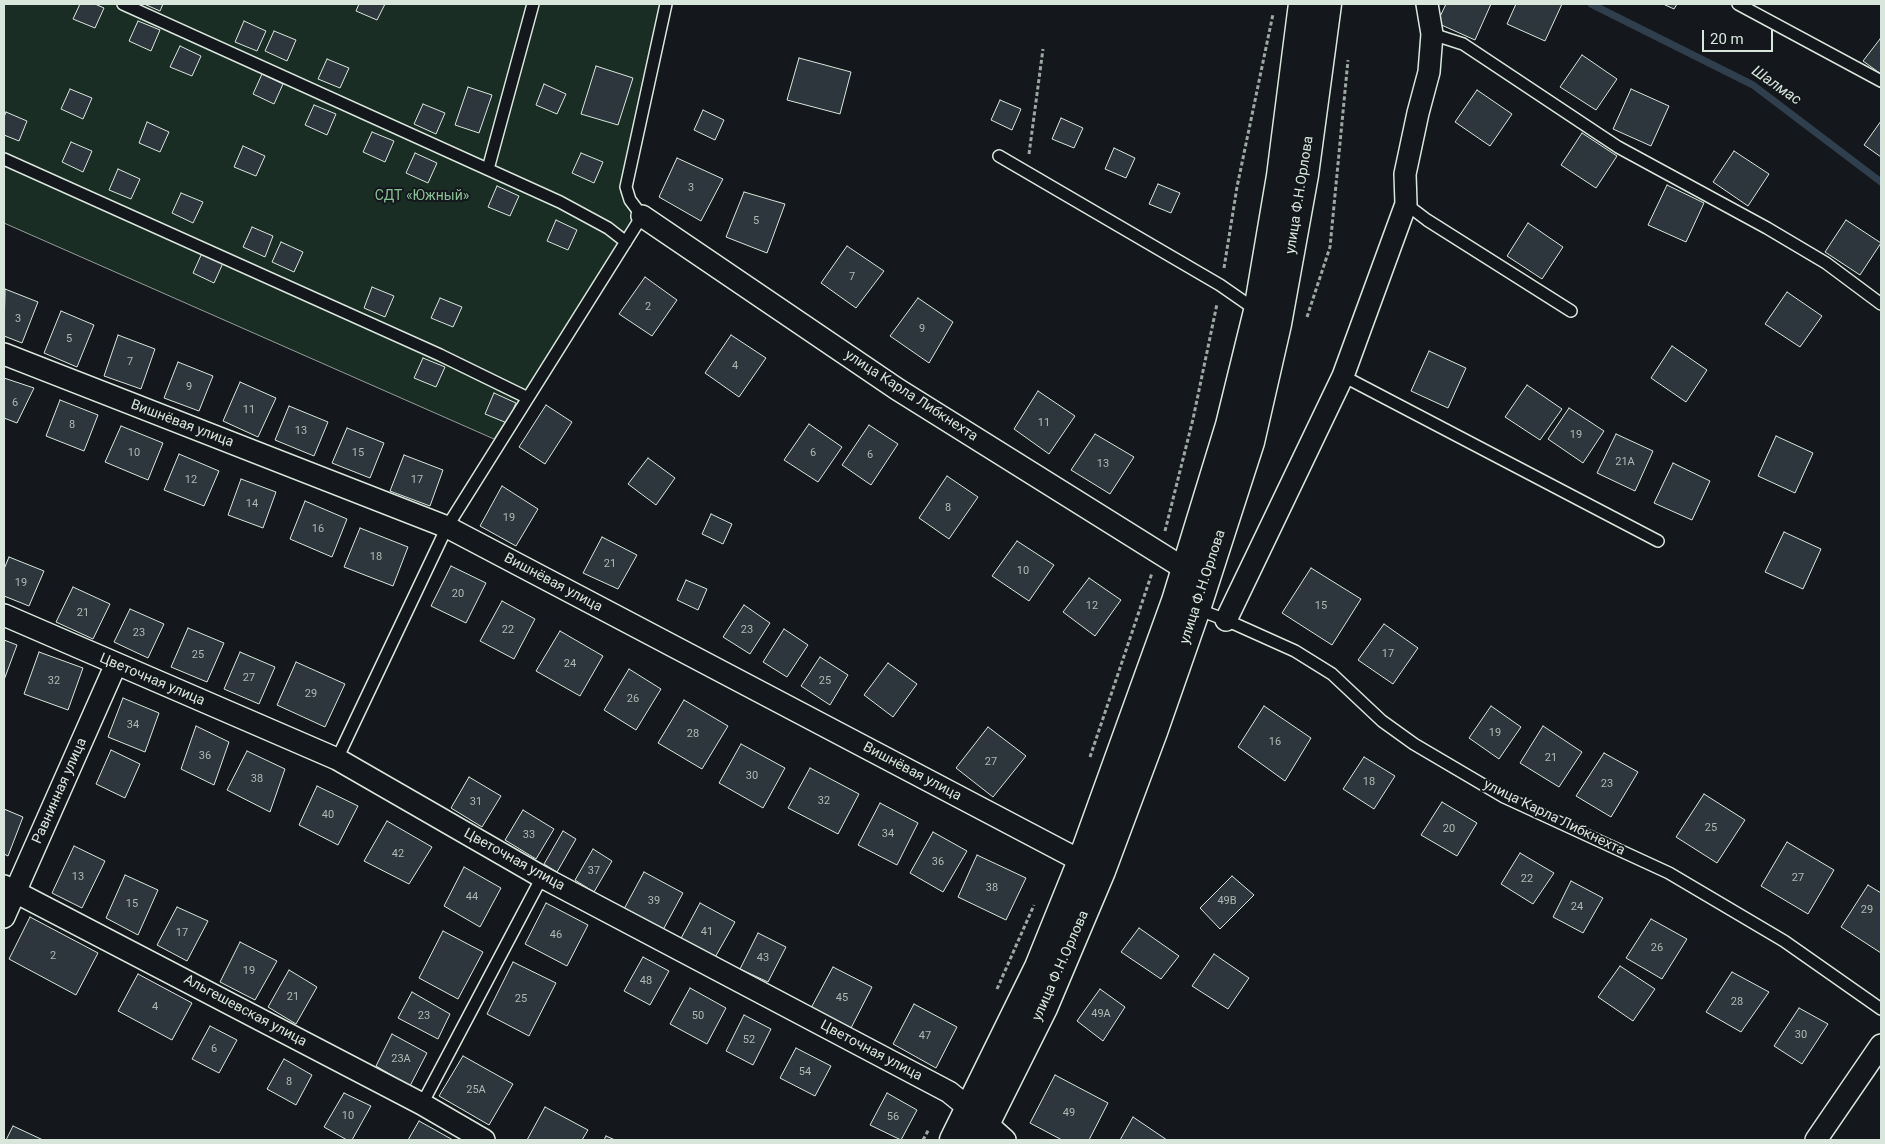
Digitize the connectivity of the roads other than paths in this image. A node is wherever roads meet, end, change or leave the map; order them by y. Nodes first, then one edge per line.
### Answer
1 (123, 4) edge
2 (533, 4) edge
3 (666, 4) edge
4 (1302, 4) edge
5 (1328, 4) edge
6 (1428, 4) edge
7 (1738, 4) edge
8 (1432, 34) junction
9 (1881, 81) edge
10 (999, 156) dead end
11 (4, 159) edge
12 (488, 169) junction
13 (1406, 204) junction
14 (642, 216) junction
15 (626, 242) junction
16 (1881, 304) edge
17 (1257, 311) junction
18 (1571, 311) dead end
19 (4, 354) edge
20 (1343, 376) junction
21 (528, 398) junction
22 (447, 527) junction
23 (1658, 541) dead end
24 (1196, 572) junction
25 (1186, 605) junction
26 (4, 616) edge
27 (1226, 620) junction
28 (116, 664) junction
29 (337, 759) junction
30 (1081, 861) junction
31 (542, 877) junction
32 (10, 888) edge
33 (4, 917) edge
34 (1881, 1009) edge
35 (1881, 1044) edge
36 (422, 1104) junction
37 (978, 1124) edge
38 (484, 1140) edge
39 (953, 1140) edge
40 (1005, 1140) edge
41 (1816, 1140) edge

1 - 12 lane
2 - 12 lane
3 - 14 lane
4 - 17 street, улица Ф.Н.Орлова
5 - 24 street, улица Ф.Н.Орлова
6 - 8 street
7 - 9 lane
8 - 13 street
8 - 16 lane
10 - 17 lane
11 - 21 lane
12 - 15 lane
13 - 18 lane
13 - 20 street
14 - 15 lane
14 - 24 street, улица Карла Либкнехта
15 - 21 lane
17 - 24 street, улица Ф.Н.Орлова
19 - 22 street, Вишнёвая улица
20 - 23 lane
20 - 27 street
21 - 22 lane
22 - 29 lane
22 - 30 street, Вишнёвая улица
24 - 25 street, улица Ф.Н.Орлова
25 - 27 lane, улица Карла Либкнехта
25 - 30 street, улица Ф.Н.Орлова
25 - 37 street, улица Ф.Н.Орлова
26 - 28 street, Цветочная улица
27 - 34 lane, улица Карла Либкнехта
28 - 29 street, Цветочная улица
28 - 32 street, Равнинная улица
29 - 31 street, Цветочная улица
30 - 37 street, улица Ф.Н.Орлова
31 - 36 lane
31 - 37 street, Цветочная улица
32 - 33 street, Равнинная улица
32 - 36 street, Альгешевская улица
35 - 41 street
36 - 38 street, Альгешевская улица
37 - 39 street, улица Ф.Н.Орлова
37 - 40 street, Цветочная улица

